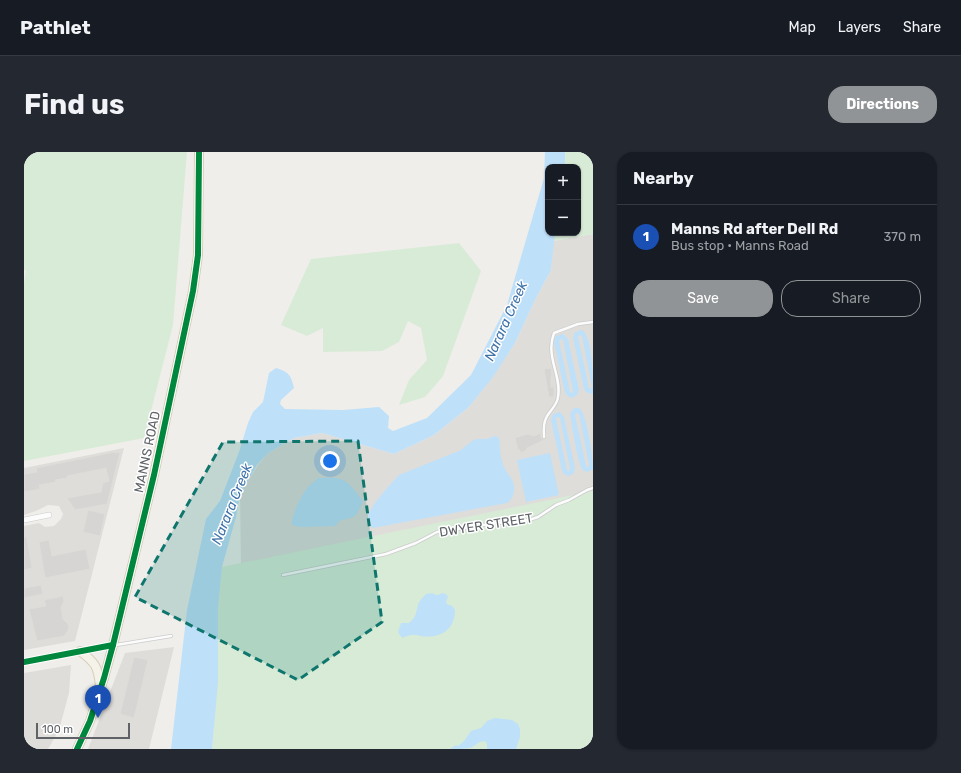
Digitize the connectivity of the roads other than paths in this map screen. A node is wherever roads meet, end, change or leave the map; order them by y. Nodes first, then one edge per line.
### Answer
1 (199, 152) edge
2 (593, 322) edge
3 (544, 437) dead end
4 (593, 488) edge
5 (49, 515) dead end
6 (24, 520) edge
7 (283, 576) dead end
8 (170, 636) dead end
9 (113, 645) junction
10 (80, 651) junction
11 (24, 662) edge
12 (100, 691) junction
13 (77, 749) edge

1 - 9 main road, MANNS ROAD
2 - 3 lane
4 - 7 lane, DWYER STREET
5 - 6 street
8 - 9 lane
9 - 10 street
9 - 12 main road, MANNS ROAD
10 - 11 street
10 - 12 main road
12 - 13 main road, MANNS ROAD

